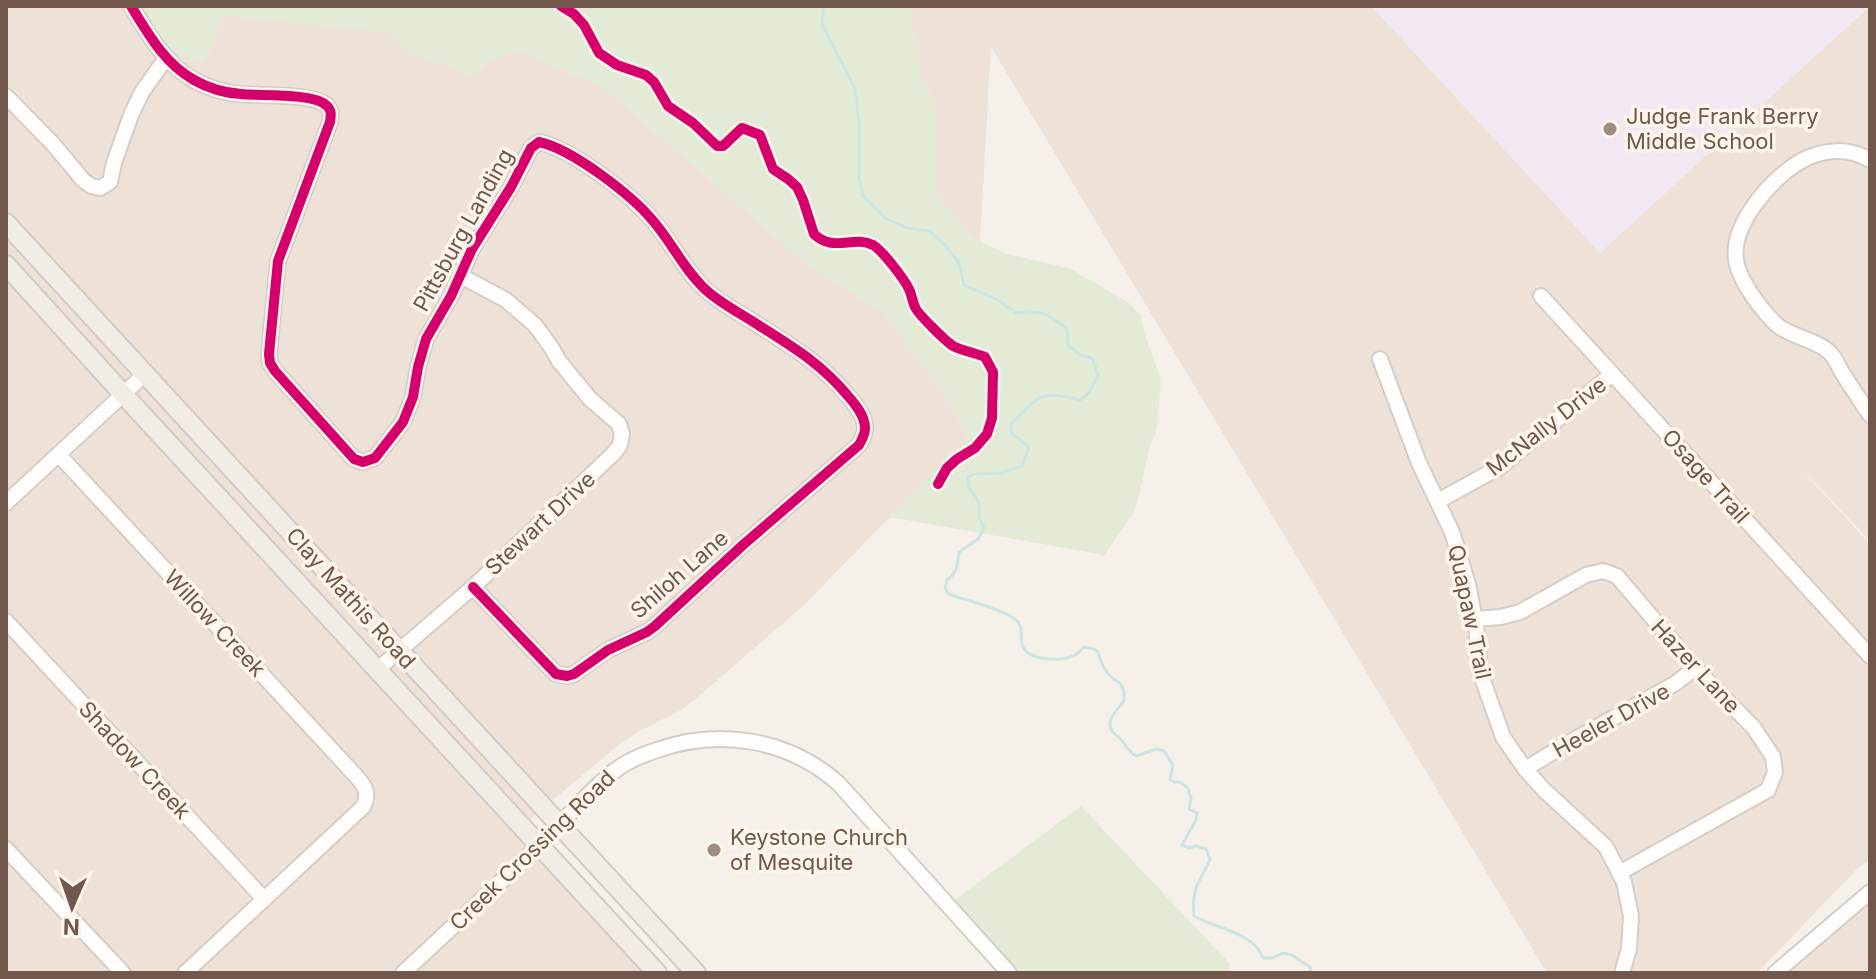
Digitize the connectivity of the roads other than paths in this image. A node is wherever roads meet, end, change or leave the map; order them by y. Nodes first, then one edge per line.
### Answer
1 (131, 6) edge
2 (166, 58) junction
3 (6, 96) edge
4 (1870, 160) edge
5 (6, 223) edge
6 (6, 265) edge
7 (45, 265) junction
8 (461, 276) junction
9 (24, 285) junction
10 (1541, 296) dead end
11 (1380, 359) dead end
12 (146, 373) junction
13 (1612, 374) junction
14 (123, 394) junction
15 (1870, 415) edge
16 (865, 429) joint
17 (59, 455) junction
18 (251, 488) junction
19 (1438, 501) junction
20 (6, 503) edge
21 (228, 508) junction
22 (473, 587) junction
23 (1475, 619) junction
24 (6, 621) edge
25 (399, 651) junction
26 (1870, 656) edge
27 (1695, 668) junction
28 (378, 669) junction
29 (1525, 769) junction
30 (560, 824) junction
31 (539, 845) junction
32 (6, 849) edge
33 (1619, 873) junction
34 (1870, 892) edge
35 (264, 899) junction
36 (123, 973) edge
37 (185, 973) edge
38 (403, 973) edge
39 (657, 973) edge
40 (696, 973) edge
41 (1009, 973) edge
42 (1622, 973) edge
43 (1775, 973) edge

1 - 2 street
2 - 3 street
2 - 8 street, Pittsburg Landing
4 - 15 street
5 - 7 main road, Clay Mathis Road
6 - 9 main road, Clay Mathis Road
7 - 9 main road
7 - 12 main road, Clay Mathis Road
8 - 16 street, Pittsburg Landing
8 - 22 street, Stewart Drive
9 - 14 main road, Clay Mathis Road
10 - 13 street, Osage Trail
11 - 19 street, Quapaw Trail
12 - 14 street
12 - 18 main road, Clay Mathis Road
13 - 19 street, McNally Drive
13 - 26 street, Osage Trail
14 - 17 street
14 - 21 main road, Clay Mathis Road
16 - 22 street, Shiloh Lane
17 - 20 street
17 - 35 street, Willow Creek
18 - 21 main road
18 - 25 main road, Clay Mathis Road
19 - 23 street, Quapaw Trail
21 - 28 main road, Clay Mathis Road
22 - 25 street, Stewart Drive
23 - 27 street, Hazer Lane
23 - 29 street, Quapaw Trail
24 - 35 street, Shadow Creek
25 - 28 street, Stewart Drive
25 - 30 main road, Clay Mathis Road
27 - 29 street, Heeler Drive
27 - 33 street, Hazer Lane
28 - 31 main road, Clay Mathis Road
29 - 33 street, Quapaw Trail
30 - 31 street, Creek Crossing Road
30 - 40 main road, Clay Mathis Road
30 - 41 street, Creek Crossing Road
31 - 38 street, Creek Crossing Road
31 - 39 main road, Clay Mathis Road
32 - 36 street
33 - 42 street, Quapaw Trail
34 - 43 street
35 - 37 street

